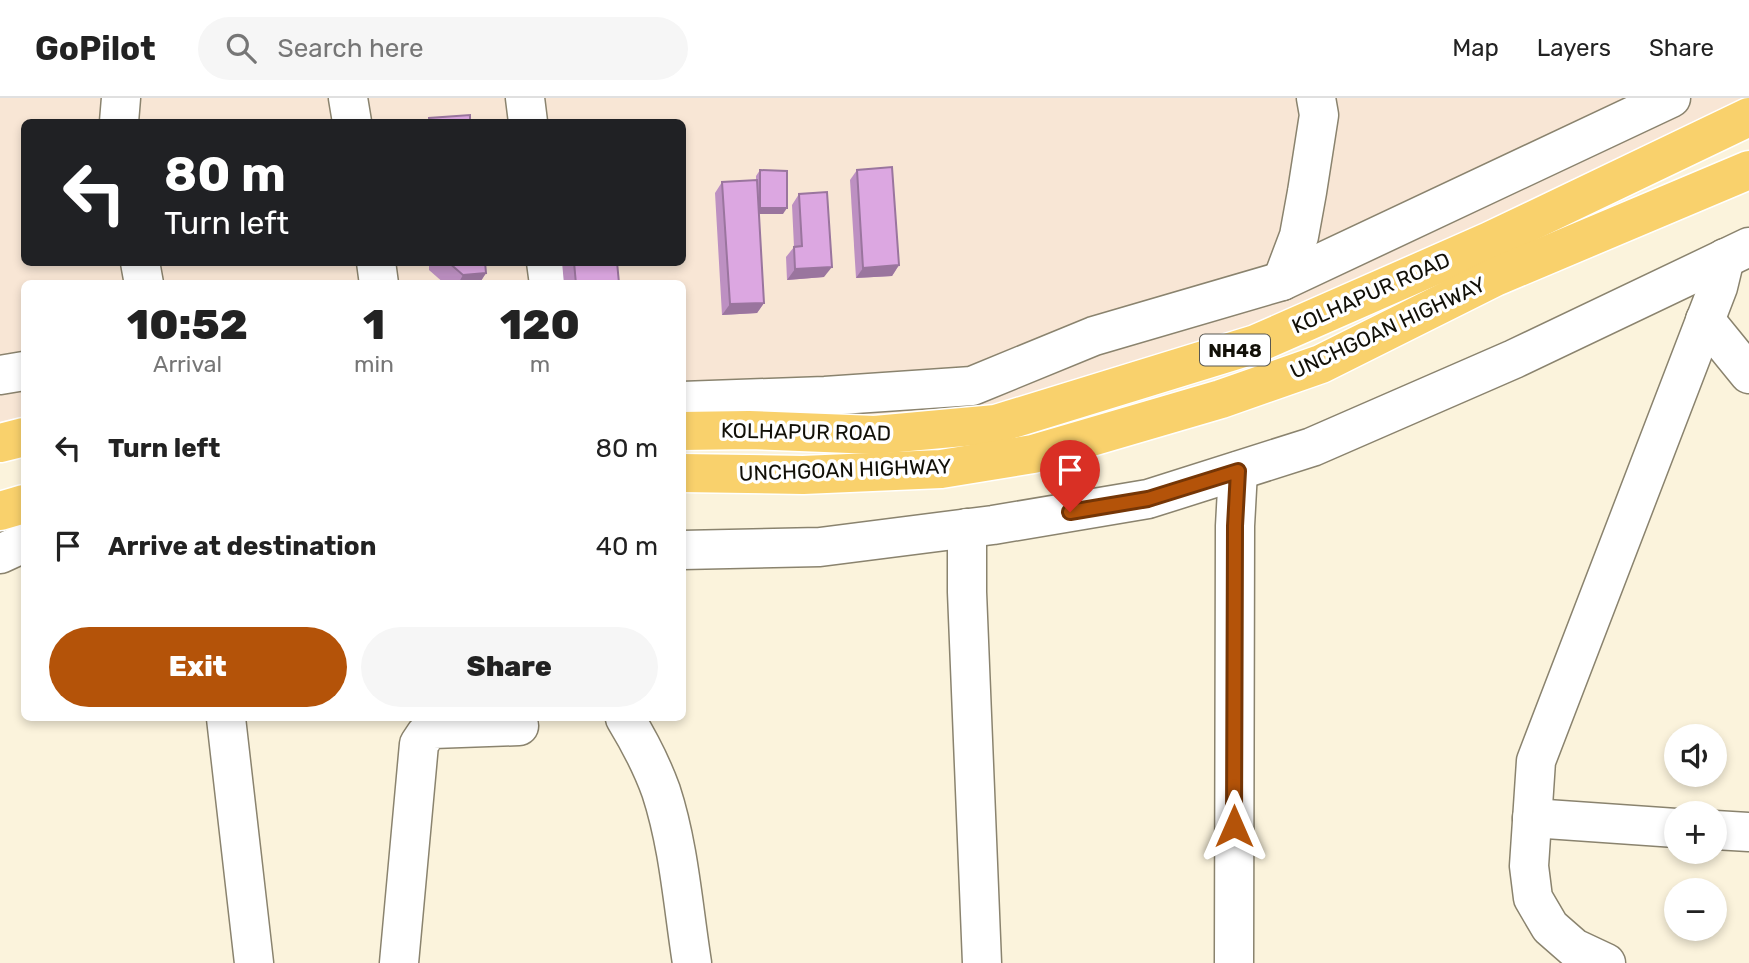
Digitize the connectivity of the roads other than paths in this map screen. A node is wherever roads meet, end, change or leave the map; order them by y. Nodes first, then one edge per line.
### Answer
1 (121, 98) edge
2 (348, 98) edge
3 (525, 98) edge
4 (1316, 98) edge
5 (1671, 98) edge
6 (1749, 117) edge
7 (119, 119) edge
8 (352, 119) edge
9 (528, 119) edge
10 (1749, 170) edge
11 (1737, 253) edge
12 (1282, 281) junction
13 (1704, 320) junction
14 (21, 372) edge
15 (1749, 374) edge
16 (0, 375) edge
17 (686, 401) edge
18 (686, 431) edge
19 (21, 439) edge
20 (0, 443) edge
21 (1238, 471) junction
22 (686, 472) edge
23 (21, 505) edge
24 (0, 511) edge
25 (967, 528) junction
26 (21, 544) edge
27 (686, 551) edge
28 (0, 554) edge
29 (226, 721) edge
30 (627, 721) edge
31 (519, 726) dead end
32 (1532, 818) junction
33 (1664, 827) edge
34 (1727, 831) edge
35 (1749, 832) edge
36 (254, 963) edge
37 (399, 963) edge
38 (692, 963) edge
39 (982, 963) edge
40 (1234, 963) edge
41 (1603, 963) edge

1 - 7 street
2 - 8 street
3 - 9 street
4 - 12 street
5 - 12 street
6 - 18 highway, KOLHAPUR ROAD / NH48
10 - 22 highway, UNCHGOAN HIGHWAY / NH48
11 - 13 street
11 - 21 street
12 - 17 street
13 - 15 street
13 - 32 street
14 - 16 street
19 - 20 highway
21 - 25 street
21 - 40 street
23 - 24 highway
25 - 27 street
25 - 39 street
26 - 28 street
29 - 36 street
30 - 38 street
31 - 37 street
32 - 33 street
32 - 41 street
34 - 35 street

